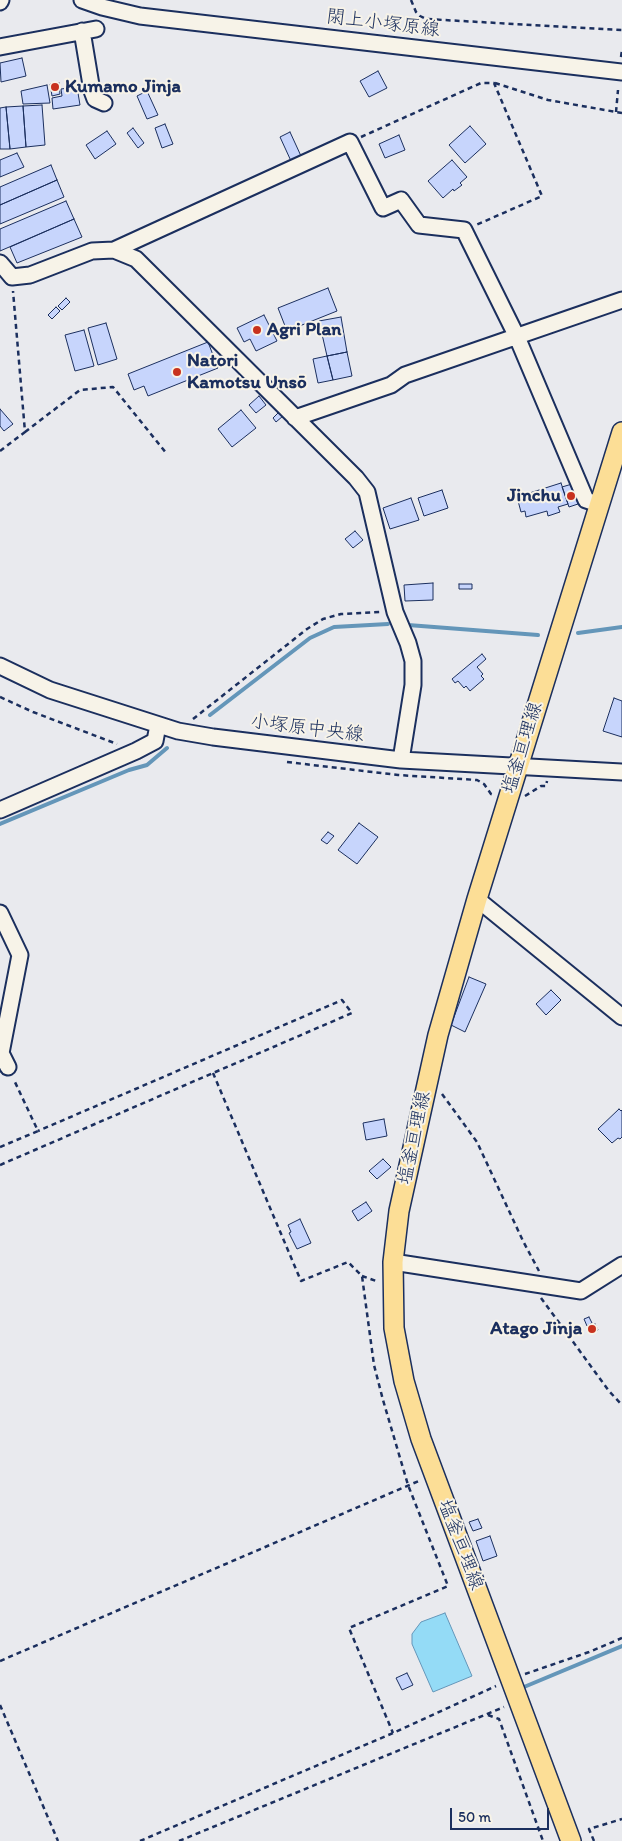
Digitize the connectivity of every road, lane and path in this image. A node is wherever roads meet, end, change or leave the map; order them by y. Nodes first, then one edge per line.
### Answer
1 (82, 0) edge
2 (411, 0) edge
3 (622, 30) edge
4 (0, 46) edge
5 (622, 50) edge
6 (621, 57) edge
7 (622, 72) edge
8 (494, 83) junction
9 (618, 90) dead end
10 (104, 102) dead end
11 (616, 112) junction
12 (622, 113) edge
13 (350, 142) junction
14 (464, 230) junction
15 (114, 250) junction
16 (0, 263) edge
17 (12, 277) junction
18 (622, 300) edge
19 (517, 337) junction
20 (295, 418) junction
21 (25, 432) junction
22 (622, 432) edge
23 (0, 451) edge
24 (167, 454) dead end
25 (598, 504) junction
26 (395, 612) junction
27 (0, 666) edge
28 (0, 697) edge
29 (158, 725) junction
30 (178, 731) junction
31 (136, 751) junction
32 (401, 760) junction
33 (518, 766) junction
34 (622, 772) edge
35 (485, 778) dead end
36 (546, 786) dead end
37 (491, 794) dead end
38 (522, 802) dead end
39 (0, 810) edge
40 (477, 899) junction
41 (0, 913) edge
42 (622, 1017) edge
43 (4, 1067) edge
44 (213, 1073) junction
45 (442, 1094) dead end
46 (38, 1130) junction
47 (0, 1147) edge
48 (0, 1164) edge
49 (393, 1262) junction
50 (622, 1265) edge
51 (529, 1283) junction
52 (547, 1286) junction
53 (622, 1405) edge
54 (433, 1474) junction
55 (408, 1486) junction
56 (622, 1638) edge
57 (0, 1661) edge
58 (510, 1679) junction
59 (518, 1702) junction
60 (0, 1705) edge
61 (487, 1714) junction
62 (393, 1733) junction
63 (622, 1819) edge
64 (58, 1841) edge
65 (140, 1841) edge
66 (179, 1841) edge
67 (543, 1841) edge
68 (571, 1841) edge
69 (594, 1841) edge

1 - 7 street, 閖上小塚原線
2 - 3 path
4 - 10 street
5 - 6 path
8 - 11 path
8 - 13 path
8 - 14 path
9 - 11 path
11 - 12 path
13 - 14 street
13 - 15 street
14 - 19 street
15 - 17 street
15 - 20 street
16 - 17 street
17 - 21 path
18 - 19 street
19 - 20 street
19 - 25 street
20 - 26 street
21 - 23 path
21 - 24 path
22 - 25 main road, 塩釜亘理線
25 - 33 main road, 塩釜亘理線
26 - 30 path
26 - 32 street
27 - 29 street, 小塚原中央線
28 - 31 path
29 - 30 street, 小塚原中央線
29 - 31 street
30 - 32 street, 小塚原中央線
31 - 39 street
32 - 33 street, 小塚原中央線
33 - 34 street, 小塚原中央線
33 - 40 main road, 塩釜亘理線
35 - 37 path
36 - 38 path
40 - 42 street
40 - 49 main road, 塩釜亘理線
41 - 43 street
43 - 46 path
44 - 46 path
44 - 48 path
44 - 55 path
45 - 52 path
46 - 47 path
49 - 51 street
49 - 54 main road, 塩釜亘理線
50 - 52 street
51 - 52 street
51 - 53 path
54 - 55 path
54 - 58 main road, 塩釜亘理線
55 - 57 path
55 - 62 path
56 - 58 path
58 - 59 main road, 塩釜亘理線
58 - 62 path
59 - 61 path
59 - 68 main road, 塩釜亘理線
60 - 64 path
61 - 66 path
61 - 67 path
62 - 65 path
63 - 69 path

